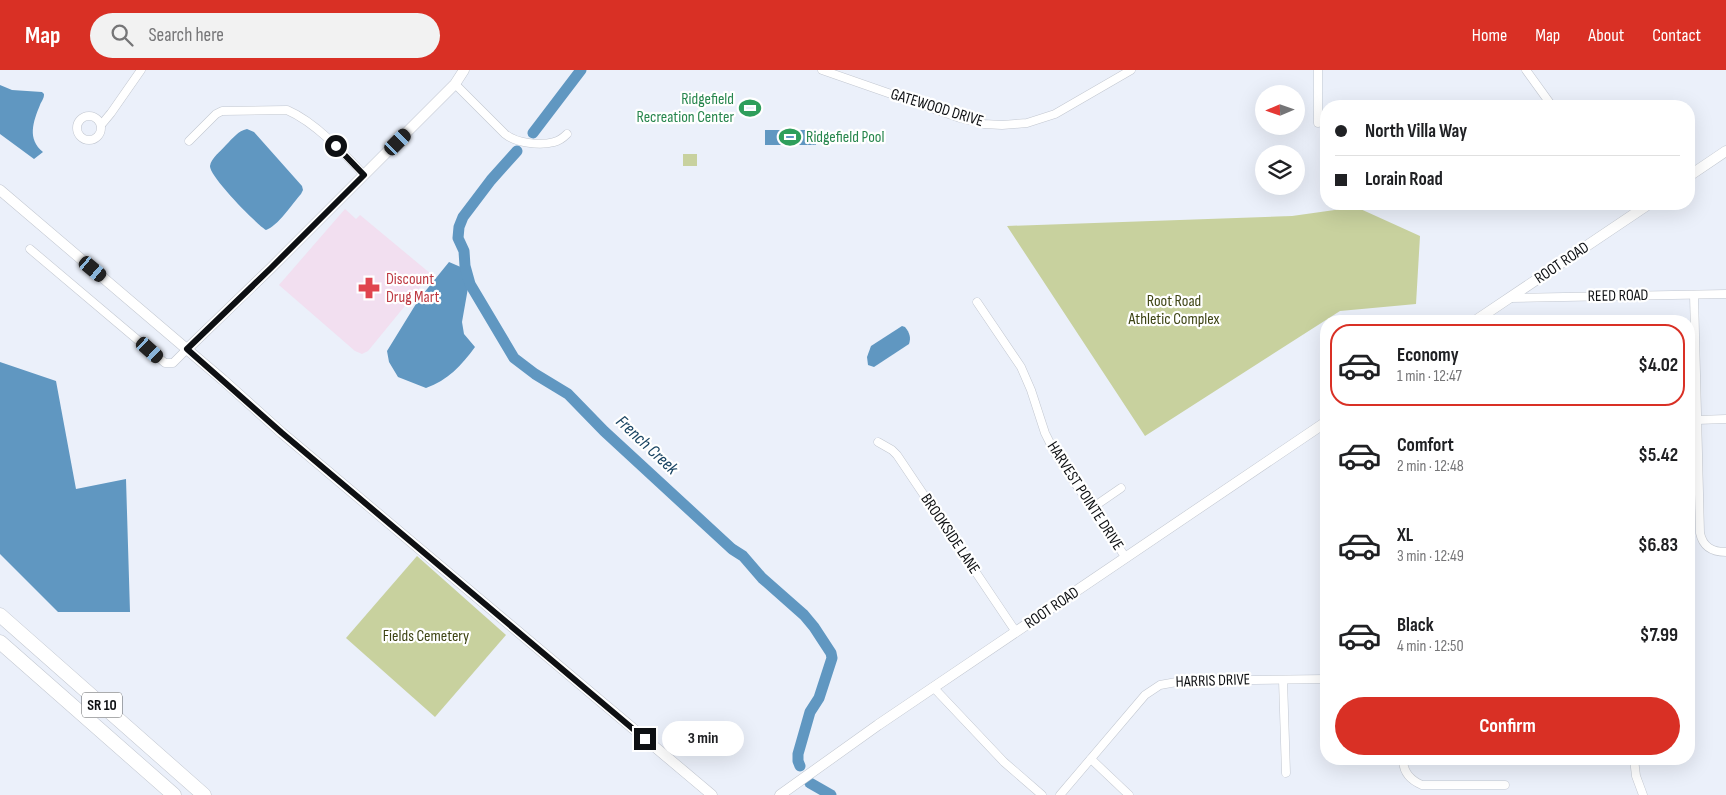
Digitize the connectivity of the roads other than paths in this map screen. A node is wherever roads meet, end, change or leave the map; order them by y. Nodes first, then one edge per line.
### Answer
1 (141, 70) edge
2 (464, 70) edge
3 (822, 70) edge
4 (1131, 70) edge
5 (1318, 70) edge
6 (1526, 70) edge
7 (456, 84) junction
8 (1548, 100) edge
9 (1318, 123) dead end
10 (101, 125) dead end
11 (567, 134) dead end
12 (189, 142) dead end
13 (1726, 151) edge
14 (1695, 172) edge
15 (364, 175) junction
16 (0, 190) edge
17 (1640, 210) edge
18 (30, 249) dead end
19 (1726, 294) edge
20 (1694, 295) junction
21 (1510, 298) junction
22 (976, 302) dead end
23 (1485, 315) edge
24 (1694, 315) edge
25 (1695, 337) edge
26 (187, 349) junction
27 (1726, 419) edge
28 (1697, 420) junction
29 (1320, 426) edge
30 (878, 442) dead end
31 (1121, 488) dead end
32 (1092, 508) junction
33 (1724, 552) edge
34 (1126, 558) junction
35 (0, 615) edge
36 (1016, 632) junction
37 (0, 642) edge
38 (1320, 679) edge
39 (1284, 680) junction
40 (933, 687) junction
41 (1091, 759) junction
42 (1405, 765) edge
43 (1635, 765) edge
44 (1286, 773) dead end
45 (1506, 785) dead end
46 (174, 795) edge
47 (204, 795) edge
48 (712, 795) edge
49 (780, 795) edge
50 (1042, 795) edge
51 (1060, 795) edge
52 (1129, 795) edge
53 (1643, 795) edge

1 - 10 street
2 - 7 street
3 - 4 street, GATEWOOD DRIVE
5 - 9 street
6 - 8 street
7 - 11 street
7 - 15 street
12 - 15 street
13 - 14 street
15 - 26 street
16 - 26 street
17 - 21 street, ROOT ROAD
18 - 26 street
19 - 20 street, REED ROAD
20 - 21 street, REED ROAD
20 - 24 street
21 - 23 street, ROOT ROAD
22 - 32 street, HARVEST POINTE DRIVE
25 - 28 street
26 - 48 street
27 - 28 street
28 - 33 street
29 - 34 street, ROOT ROAD
30 - 36 street, BROOKSIDE LANE
31 - 32 street
32 - 34 street, HARVEST POINTE DRIVE
34 - 36 street, ROOT ROAD
35 - 47 highway, SR 10
36 - 40 street, ROOT ROAD
37 - 46 highway, SR 10
38 - 39 street, HARRIS DRIVE
39 - 41 street, HARRIS DRIVE
39 - 44 street
40 - 49 street, ROOT ROAD
40 - 50 street
41 - 51 street, HARRIS DRIVE
41 - 52 street
42 - 45 street
43 - 53 street

